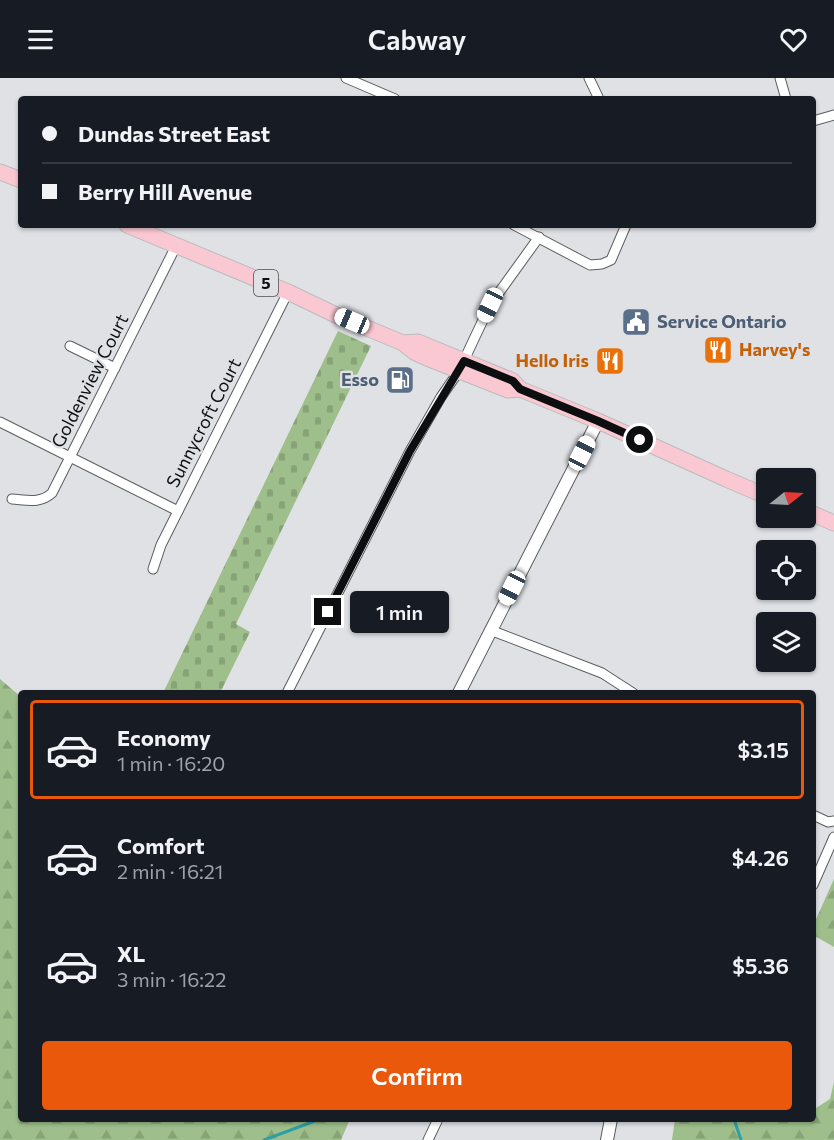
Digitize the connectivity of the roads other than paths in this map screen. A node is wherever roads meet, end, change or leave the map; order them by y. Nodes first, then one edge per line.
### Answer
1 (345, 78) edge
2 (589, 78) edge
3 (780, 78) edge
4 (388, 96) edge
5 (598, 96) edge
6 (785, 96) edge
7 (834, 115) edge
8 (816, 120) edge
9 (0, 172) edge
10 (18, 179) edge
11 (134, 228) edge
12 (520, 228) edge
13 (625, 228) edge
14 (539, 237) junction
15 (176, 246) junction
16 (288, 292) junction
17 (70, 346) dead end
18 (462, 366) junction
19 (115, 368) junction
20 (598, 421) junction
21 (0, 422) edge
22 (70, 457) junction
23 (756, 492) edge
24 (12, 499) dead end
25 (178, 511) junction
26 (816, 515) edge
27 (834, 523) edge
28 (153, 569) dead end
29 (490, 630) junction
30 (289, 690) edge
31 (460, 690) edge
32 (628, 690) edge
33 (816, 816) edge
34 (834, 821) edge
35 (834, 837) edge
36 (816, 878) edge
37 (437, 1122) edge
38 (610, 1122) edge
39 (428, 1140) edge
40 (607, 1140) edge

1 - 4 street
2 - 5 street
3 - 6 street
7 - 8 street
9 - 10 main road
11 - 15 main road, 5
12 - 14 street
13 - 14 street
14 - 18 street
15 - 16 main road, 5
15 - 19 street, Goldenview Court
16 - 18 main road, 5
16 - 25 street, Sunnycroft Court
17 - 19 street
18 - 20 main road, 5
18 - 30 street
19 - 22 street, Goldenview Court
20 - 23 main road, 5
20 - 29 street
21 - 22 street
22 - 24 street, Goldenview Court
22 - 25 street
25 - 28 street, Sunnycroft Court
26 - 27 main road
29 - 31 street
29 - 32 street
33 - 34 street
35 - 36 street
37 - 39 street
38 - 40 street

